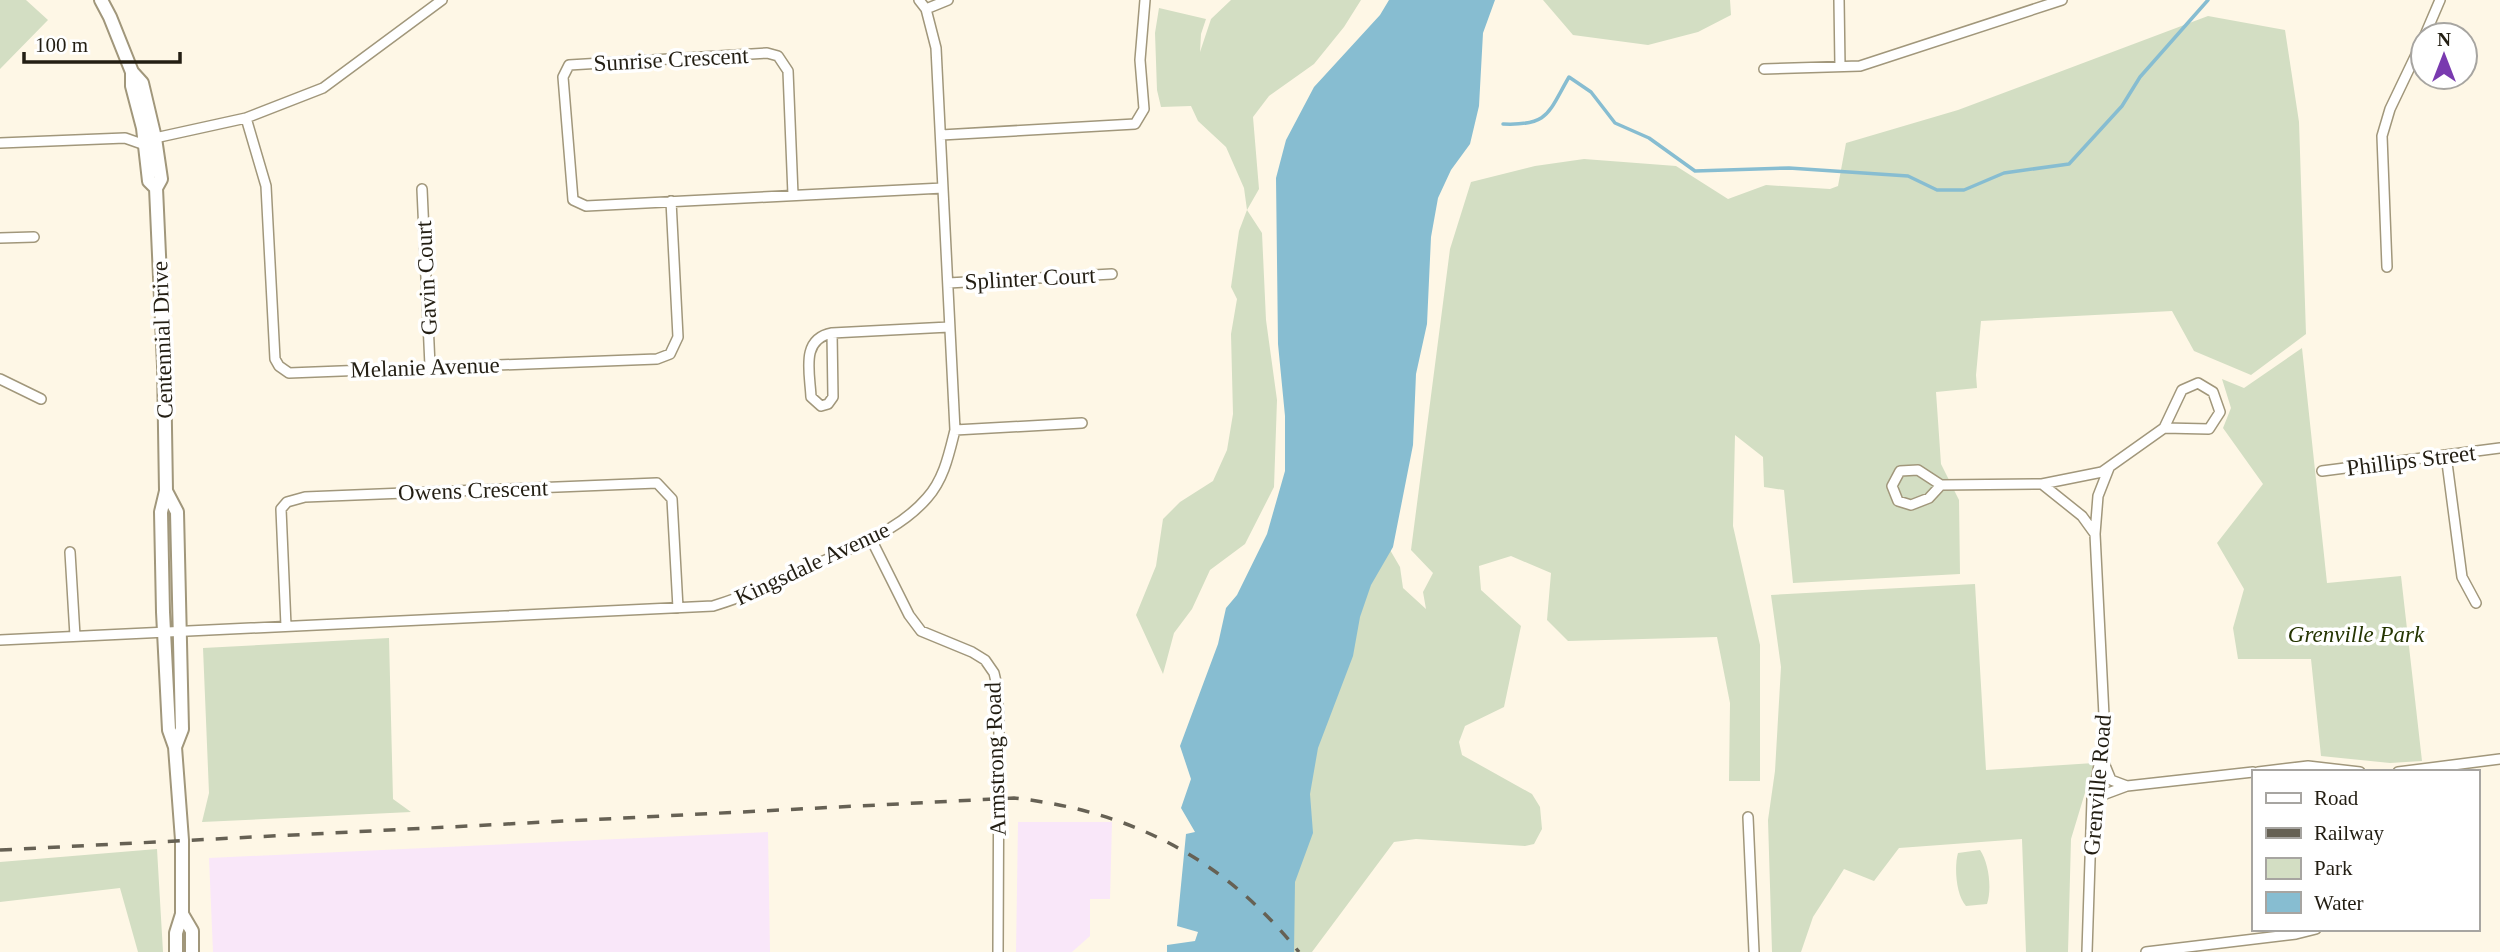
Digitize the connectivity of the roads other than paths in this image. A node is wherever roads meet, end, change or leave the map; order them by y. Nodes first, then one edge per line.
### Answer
1 (101, 0) edge
2 (442, 0) edge
3 (919, 0) edge
4 (948, 0) edge
5 (1145, 0) edge
6 (1839, 0) edge
7 (2062, 0) edge
8 (2440, 0) edge
9 (428, 4) edge
10 (926, 9) junction
11 (2432, 21) edge
12 (1840, 66) junction
13 (1764, 69) dead end
14 (2409, 69) edge
15 (246, 118) junction
16 (942, 135) junction
17 (150, 141) junction
18 (0, 143) edge
19 (943, 188) junction
20 (422, 190) dead end
21 (793, 195) junction
22 (671, 201) junction
23 (34, 237) dead end
24 (0, 238) edge
25 (2387, 267) dead end
26 (1112, 274) dead end
27 (948, 283) junction
28 (949, 327) junction
29 (832, 333) junction
30 (430, 366) junction
31 (0, 379) edge
32 (41, 399) dead end
33 (1083, 423) dead end
34 (2164, 428) junction
35 (955, 430) junction
36 (2500, 448) edge
37 (2446, 455) junction
38 (2110, 467) junction
39 (2322, 471) dead end
40 (2042, 484) junction
41 (1941, 485) junction
42 (166, 491) junction
43 (2095, 534) junction
44 (871, 539) junction
45 (70, 552) dead end
46 (2476, 603) dead end
47 (678, 608) junction
48 (286, 626) junction
49 (179, 630) junction
50 (164, 631) junction
51 (75, 636) junction
52 (0, 640) edge
53 (175, 747) junction
54 (2101, 757) junction
55 (2500, 759) edge
56 (2451, 769) edge
57 (2273, 770) edge
58 (2343, 770) edge
59 (2433, 770) edge
60 (2252, 772) edge
61 (2127, 786) junction
62 (2092, 799) junction
63 (1748, 817) dead end
64 (182, 914) junction
65 (2308, 931) edge
66 (176, 952) edge
67 (192, 952) edge
68 (998, 952) edge
69 (1754, 952) edge
70 (2087, 952) edge
71 (2146, 952) edge

1 - 17 main road, Centennial Drive
2 - 9 street
3 - 10 street, Kingsdale Avenue
4 - 10 street
5 - 16 street
6 - 12 street
7 - 12 street
8 - 11 street
9 - 15 street
10 - 16 street, Kingsdale Avenue
12 - 13 street
14 - 25 street
15 - 17 street
15 - 30 street, Melanie Avenue
16 - 19 street, Kingsdale Avenue
17 - 18 street
17 - 42 main road, Centennial Drive
19 - 21 street, Sunrise Crescent
19 - 27 street, Kingsdale Avenue
20 - 30 street, Gavin Court
21 - 22 street, Sunrise Crescent
21 - 22 street, Sunrise Crescent
22 - 30 street, Melanie Avenue
23 - 24 street
26 - 27 street, Splinter Court
27 - 28 street, Kingsdale Avenue
28 - 29 street
28 - 35 street, Kingsdale Avenue
29 - 29 street
31 - 32 street
33 - 35 street
34 - 34 street
34 - 38 street
35 - 44 street, Kingsdale Avenue
36 - 37 street, Phillips Street
37 - 39 street, Phillips Street
37 - 46 street
38 - 40 street
38 - 43 street, Grenville Road
40 - 41 street
40 - 43 street
41 - 41 street
42 - 49 main road, Centennial Drive
42 - 50 main road, Centennial Drive
43 - 54 street, Grenville Road
44 - 47 street, Kingsdale Avenue
44 - 68 street, Armstrong Road
45 - 51 street
47 - 48 street, Kingsdale Avenue
47 - 48 street, Owens Crescent
48 - 49 street, Kingsdale Avenue
49 - 50 street, Kingsdale Avenue
49 - 53 main road, Centennial Drive
50 - 51 street, Kingsdale Avenue
50 - 53 main road, Centennial Drive
51 - 52 street, Kingsdale Avenue
53 - 64 main road, Centennial Drive
54 - 61 street
54 - 62 street, Grenville Road
55 - 56 street
56 - 59 street
57 - 58 street
60 - 61 street
61 - 62 street
62 - 70 street, Grenville Road
63 - 69 street
64 - 66 main road, Centennial Drive
64 - 67 main road, Centennial Drive
65 - 71 street

